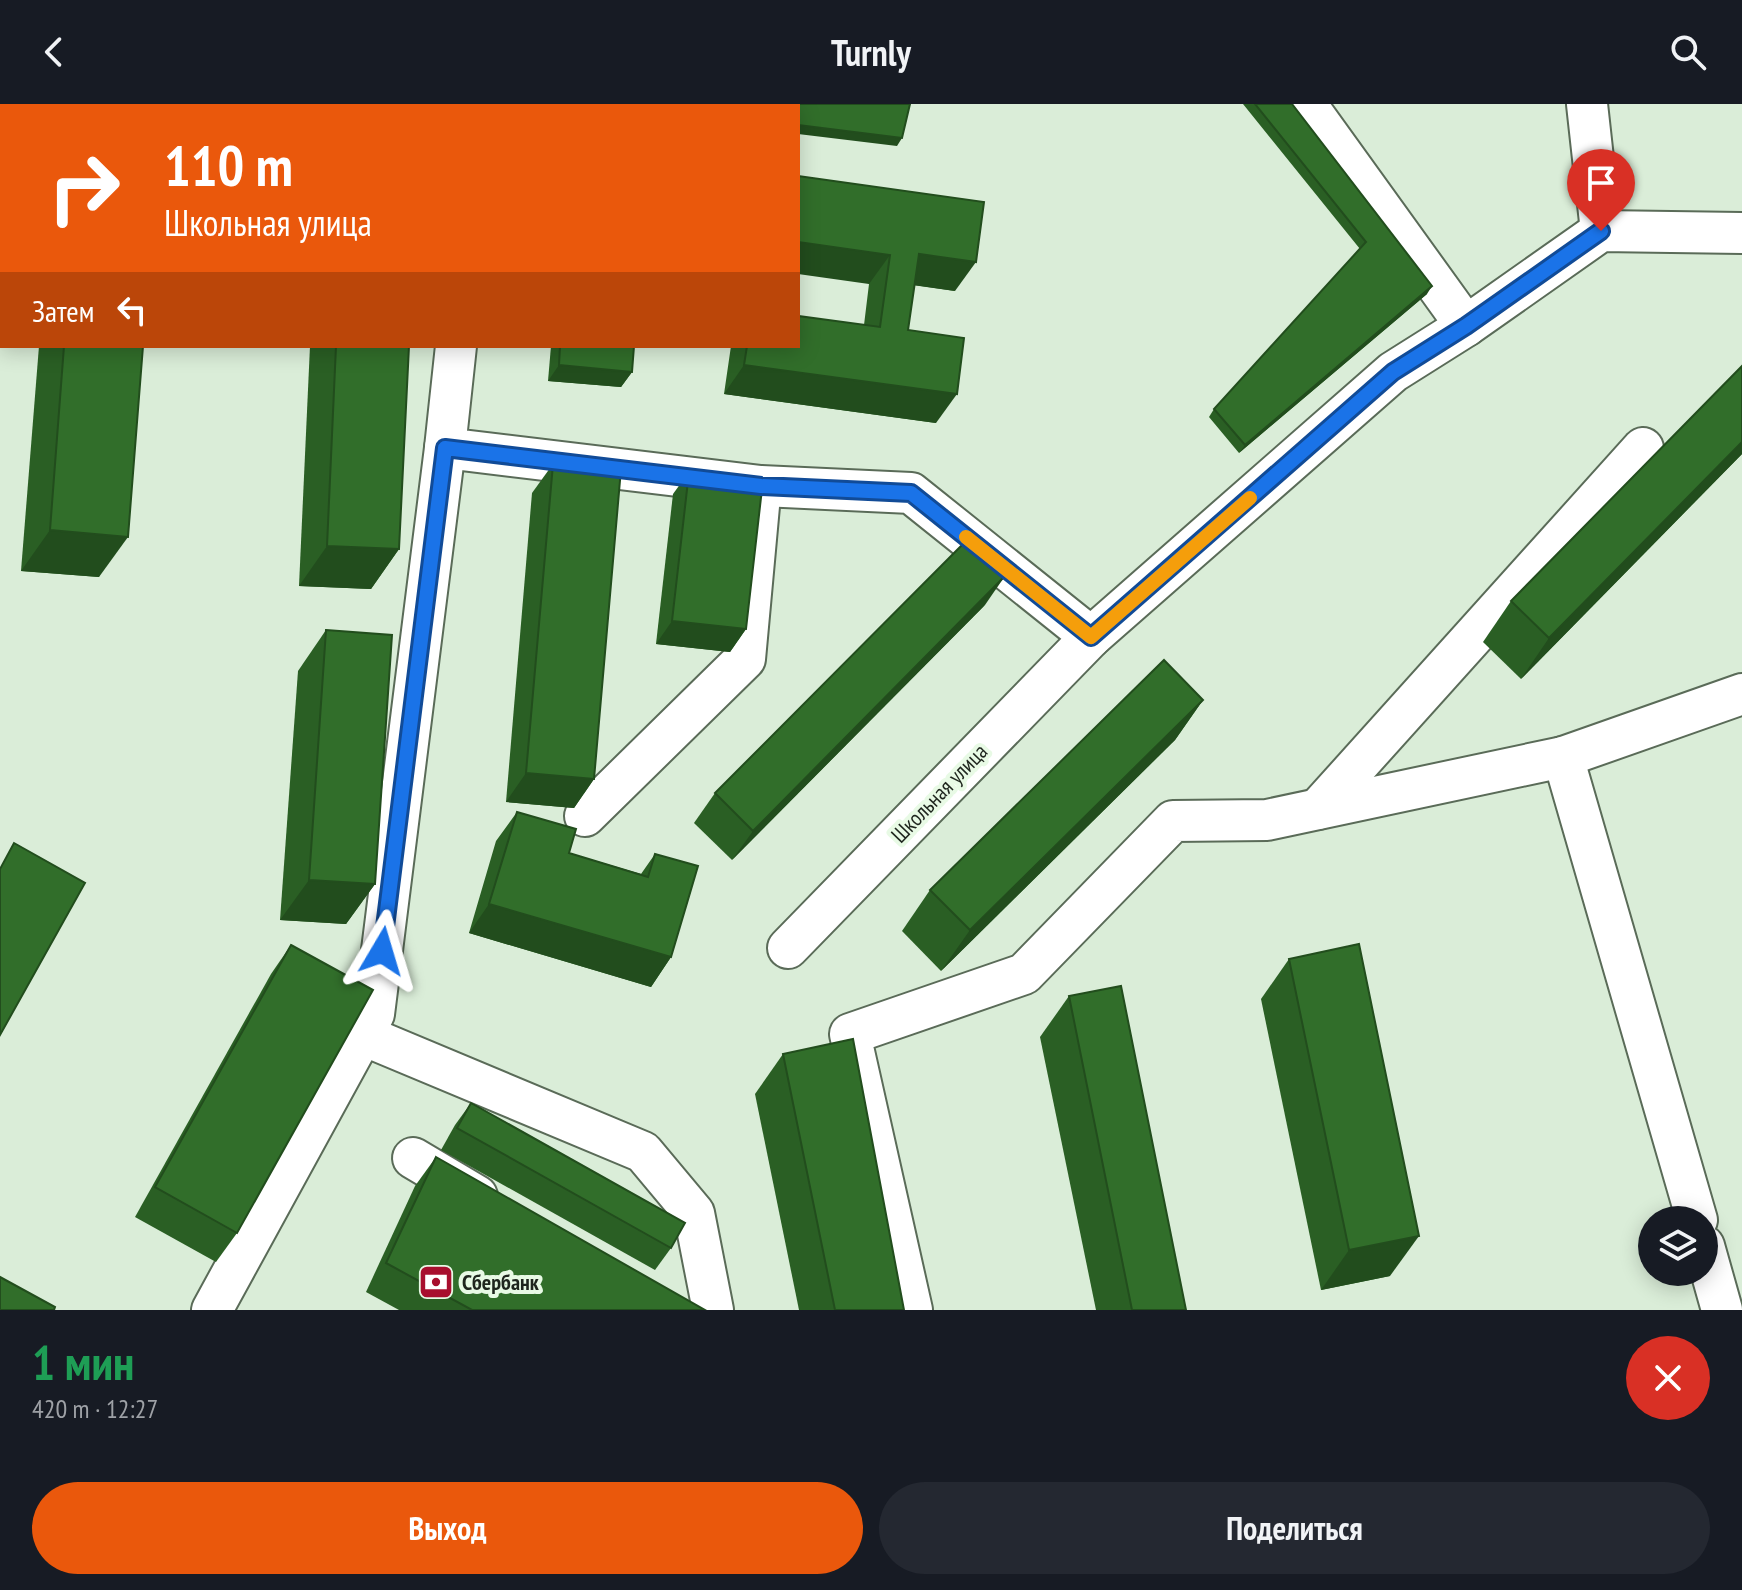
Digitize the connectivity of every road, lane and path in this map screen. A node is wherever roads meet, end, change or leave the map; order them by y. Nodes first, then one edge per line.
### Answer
1 (1306, 104) edge
2 (1587, 104) edge
3 (1601, 231) junction
4 (1742, 233) edge
5 (1466, 326) junction
6 (456, 348) edge
7 (445, 448) junction
8 (1643, 448) dead end
9 (761, 486) junction
10 (1091, 637) junction
11 (1742, 694) edge
12 (1563, 757) junction
13 (1318, 809) junction
14 (585, 816) dead end
15 (788, 948) dead end
16 (363, 1035) junction
17 (413, 1158) dead end
18 (1693, 1206) edge
19 (508, 1214) edge
20 (1715, 1286) edge
21 (212, 1310) edge
22 (713, 1310) edge
23 (912, 1310) edge
24 (1722, 1310) edge

1 - 5 street
2 - 3 street
3 - 4 street
3 - 5 street, Школьная улица
5 - 10 street, Школьная улица
6 - 7 street
7 - 9 street
7 - 16 street
8 - 13 street
9 - 10 street
9 - 14 street
10 - 15 street, Школьная улица
11 - 12 street
12 - 13 street
12 - 18 street
13 - 23 street
16 - 21 street
16 - 22 street
17 - 19 street
20 - 24 street

